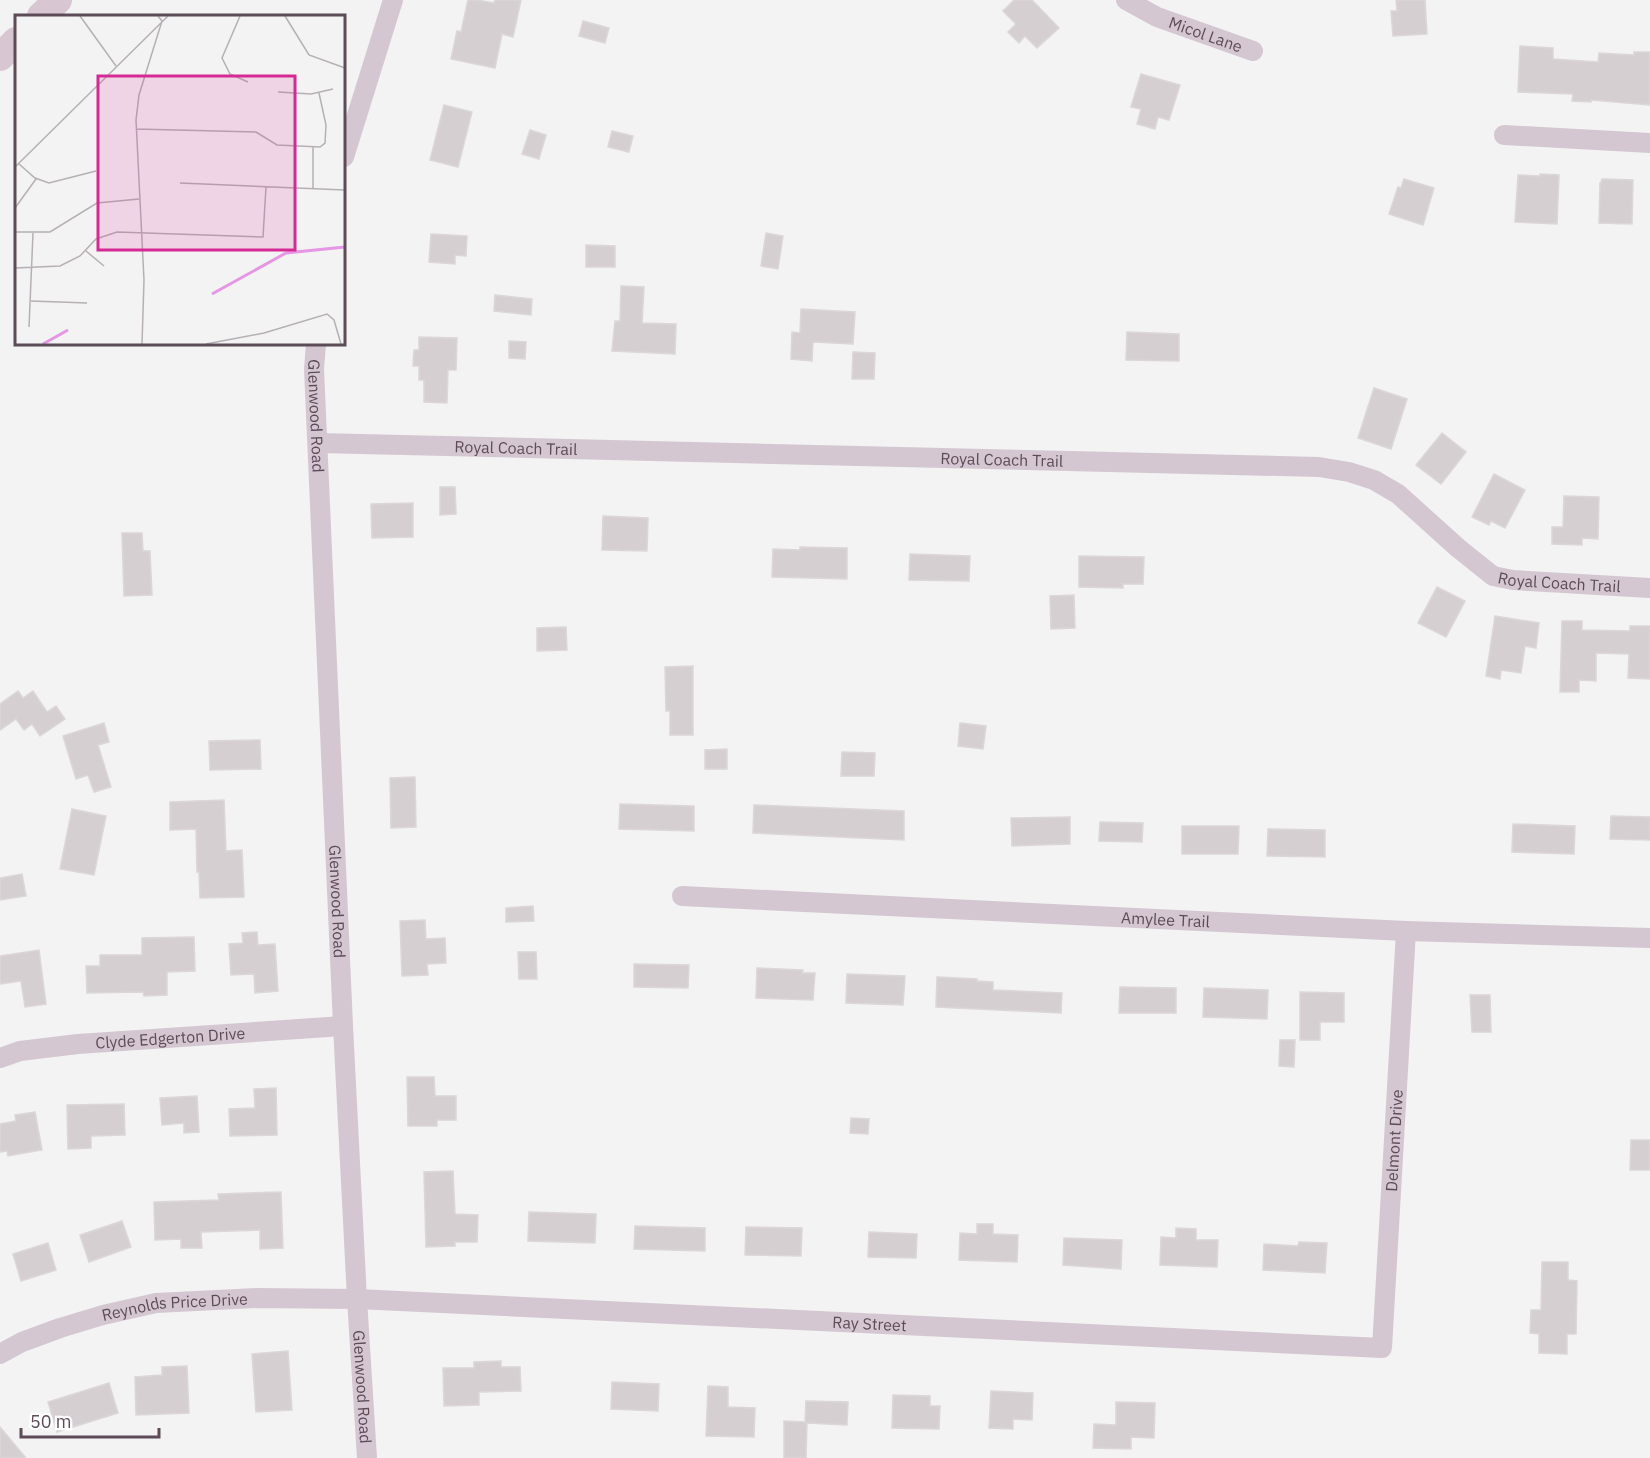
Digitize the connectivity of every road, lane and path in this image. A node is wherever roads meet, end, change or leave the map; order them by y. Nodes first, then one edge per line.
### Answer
1 (58, 0) edge
2 (393, 0) edge
3 (1126, 0) edge
4 (42, 15) edge
5 (15, 42) edge
6 (1253, 51) dead end
7 (0, 57) edge
8 (1504, 135) dead end
9 (1650, 143) edge
10 (345, 154) edge
11 (316, 345) edge
12 (318, 443) junction
13 (1650, 588) edge
14 (682, 896) dead end
15 (1406, 931) junction
16 (1650, 938) edge
17 (343, 1026) junction
18 (0, 1058) edge
19 (357, 1299) junction
20 (1382, 1348) joint
21 (0, 1354) edge
22 (367, 1458) edge

1 - 4 main road
2 - 10 street
3 - 6 street, Micol Lane
5 - 7 main road
8 - 9 street
11 - 12 street, Glenwood Road
12 - 13 street, Royal Coach Trail
12 - 17 street, Glenwood Road
14 - 15 street, Amylee Trail
15 - 16 street, Amylee Trail
15 - 20 street, Delmont Drive
17 - 18 street, Clyde Edgerton Drive
17 - 19 street, Glenwood Road
19 - 20 street, Ray Street
19 - 21 street, Reynolds Price Drive
19 - 22 street, Glenwood Road

